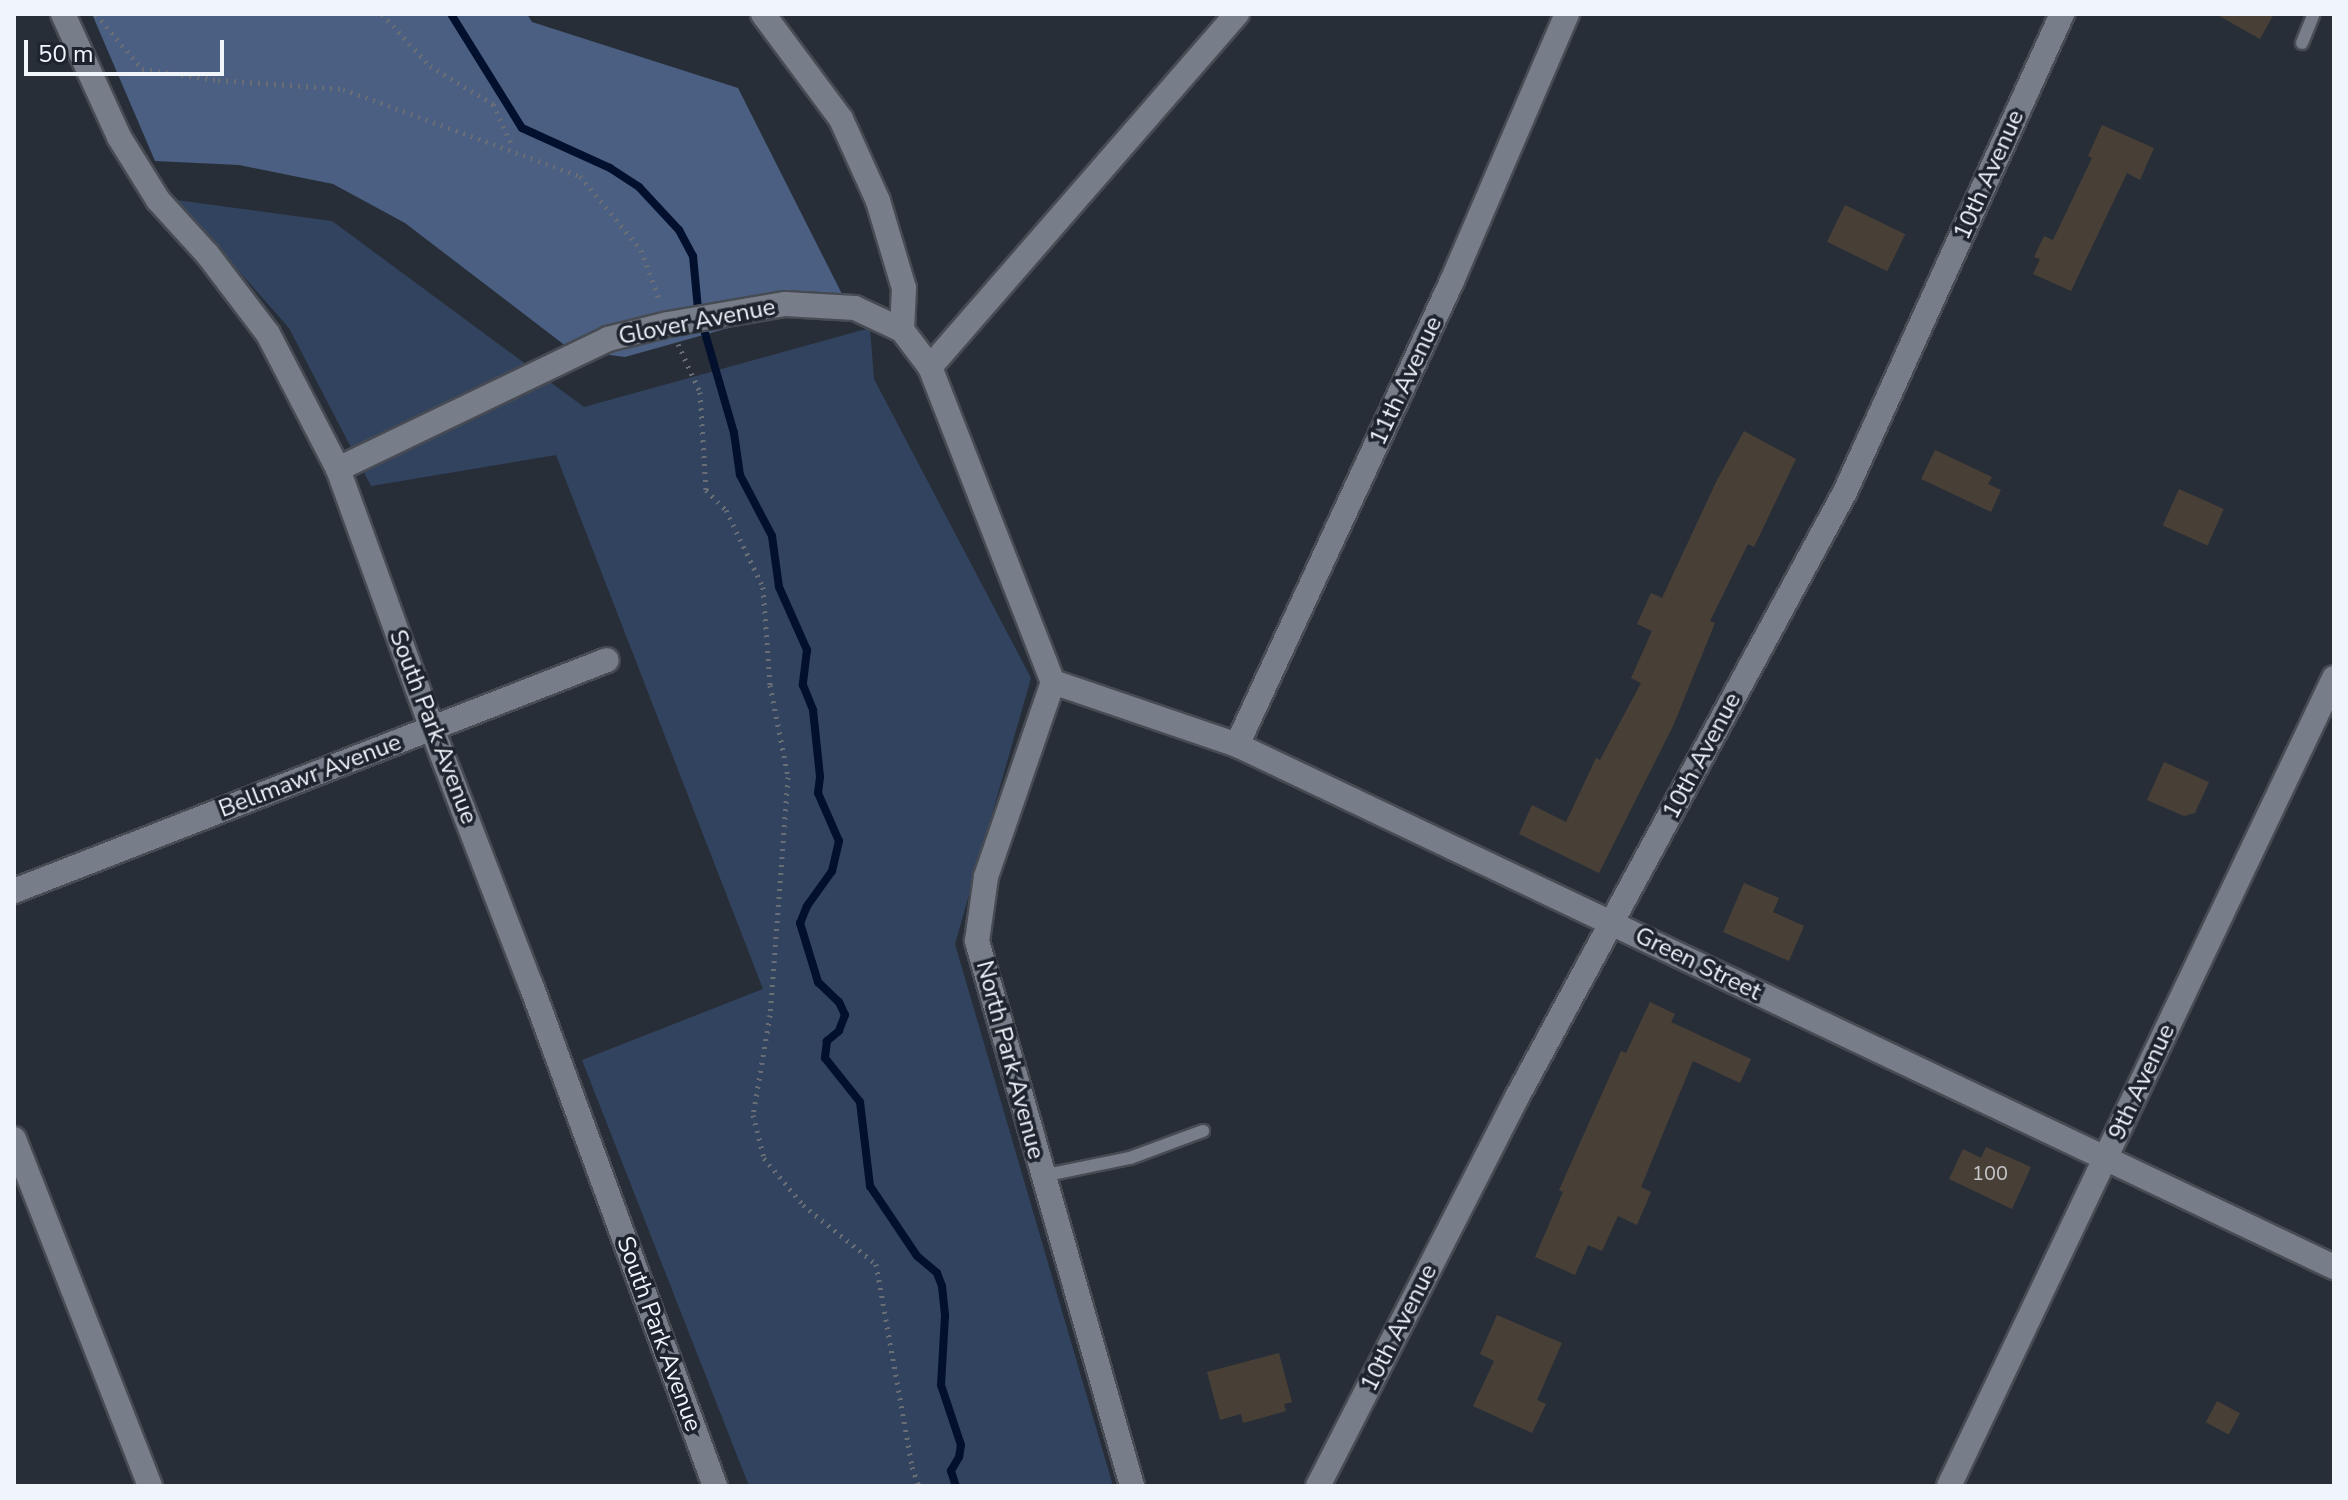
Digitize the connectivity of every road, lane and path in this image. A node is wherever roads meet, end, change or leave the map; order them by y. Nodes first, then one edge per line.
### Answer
1 (63, 14) edge
2 (96, 14) edge
3 (382, 14) edge
4 (763, 14) edge
5 (1237, 14) edge
6 (1567, 14) edge
7 (2062, 14) edge
8 (2314, 14) edge
9 (2302, 43) dead end
10 (511, 143) dead end
11 (675, 323) junction
12 (902, 330) junction
13 (930, 367) junction
14 (338, 469) junction
15 (607, 660) dead end
16 (2334, 678) edge
17 (1053, 682) junction
18 (432, 729) junction
19 (1237, 745) junction
20 (14, 891) edge
21 (1611, 922) junction
22 (1203, 1131) dead end
23 (14, 1139) edge
24 (2106, 1159) junction
25 (1042, 1176) junction
26 (2334, 1267) edge
27 (150, 1486) edge
28 (715, 1486) edge
29 (919, 1486) edge
30 (1132, 1486) edge
31 (1318, 1486) edge
32 (1949, 1486) edge

1 - 14 street, South Park Avenue
2 - 11 path
3 - 10 path
4 - 12 street
5 - 13 street
6 - 19 street, 11th Avenue
7 - 21 street, 10th Avenue
8 - 9 lane
11 - 12 street, Glover Avenue
11 - 14 street, Glover Avenue
11 - 29 path
12 - 13 street, Glover Avenue
13 - 17 street
14 - 18 street, South Park Avenue
15 - 18 street, Bellmawr Avenue
16 - 24 street, 9th Avenue
17 - 19 street, Green Street
17 - 25 street, North Park Avenue
18 - 20 street, Bellmawr Avenue
18 - 28 street, South Park Avenue
19 - 21 street, Green Street
21 - 24 street, Green Street
21 - 31 street, 10th Avenue
22 - 25 lane
23 - 27 street
24 - 26 street, Green Street
24 - 32 street, 9th Avenue
25 - 30 street, North Park Avenue

